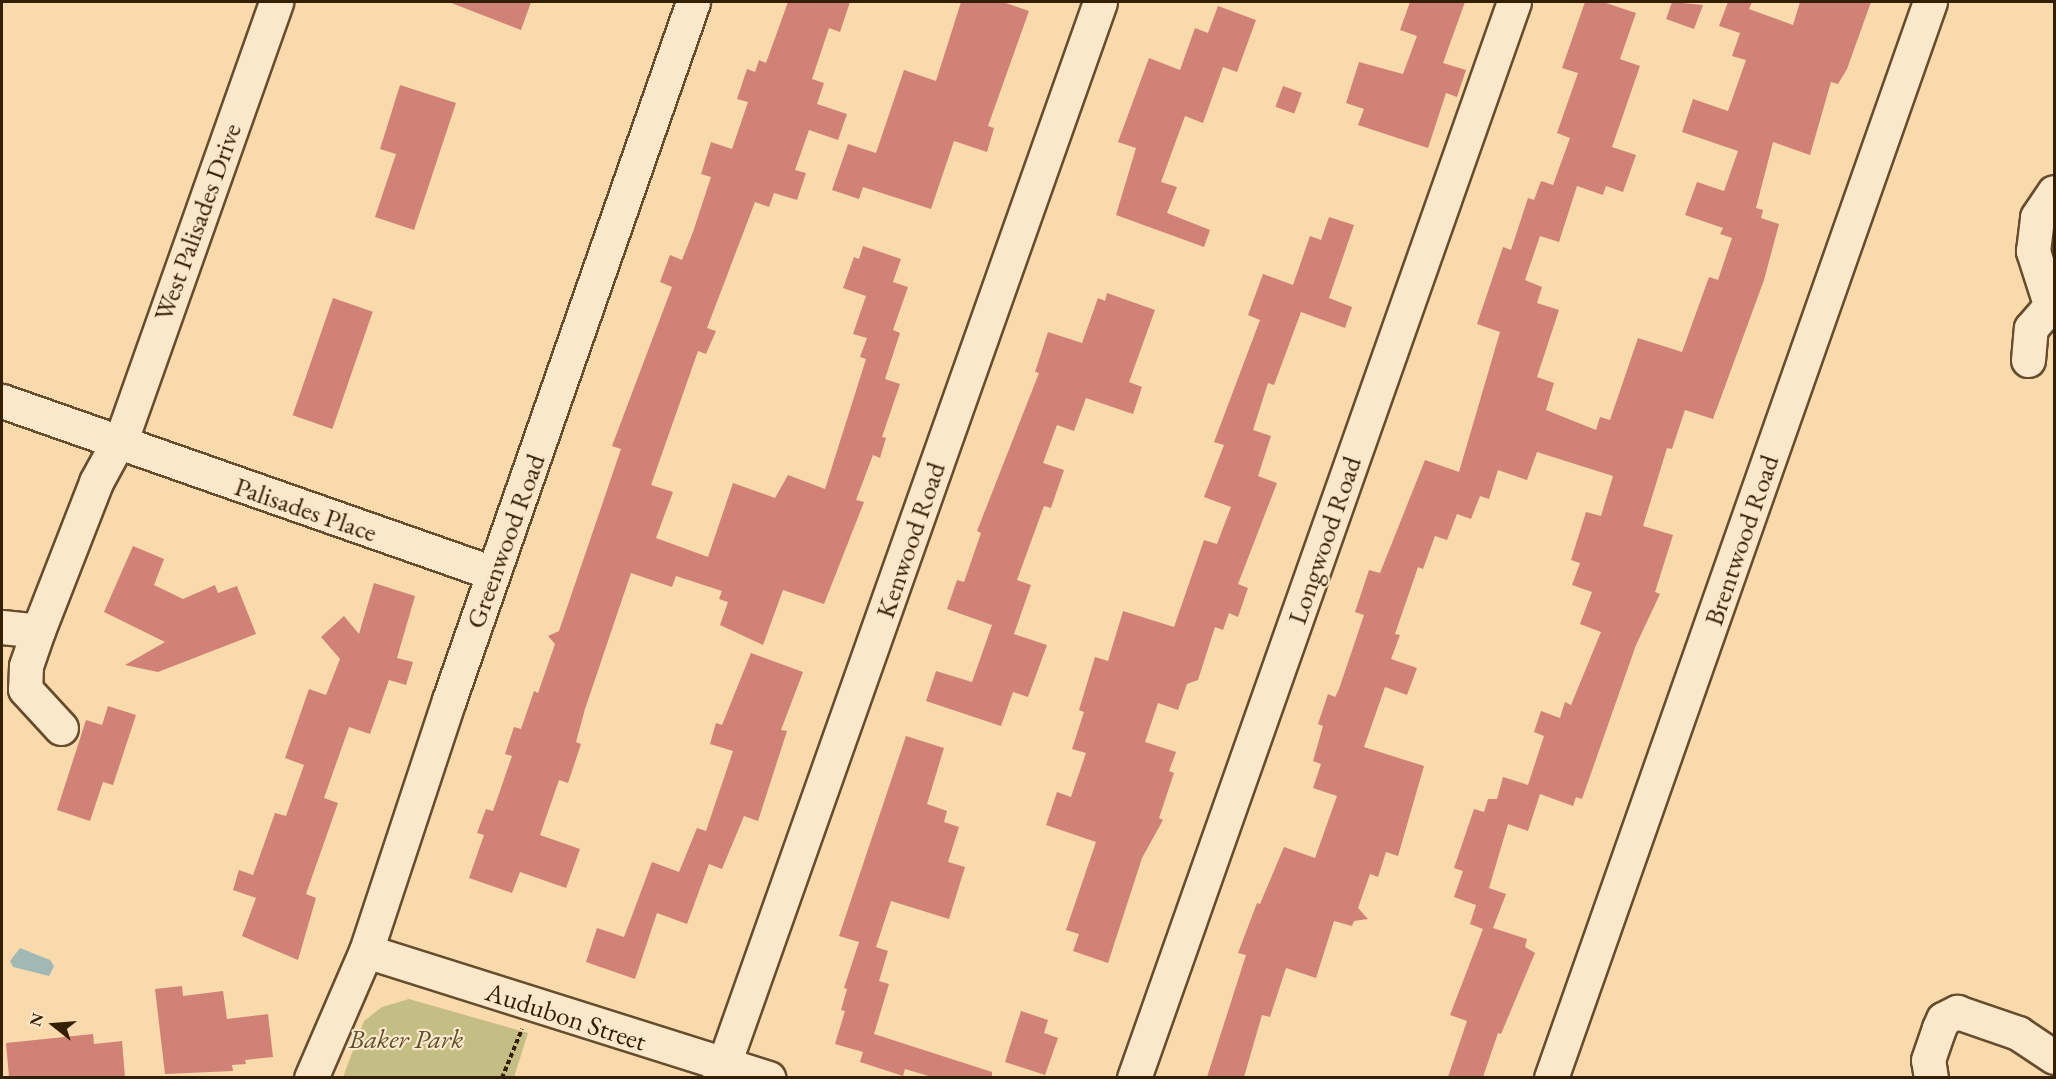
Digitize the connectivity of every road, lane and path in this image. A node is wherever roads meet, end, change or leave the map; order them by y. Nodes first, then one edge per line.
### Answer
1 (276, 2) edge
2 (693, 2) edge
3 (1100, 2) edge
4 (1514, 2) edge
5 (1930, 2) edge
6 (2055, 192) edge
7 (2052, 303) edge
8 (2028, 360) dead end
9 (2, 401) edge
10 (119, 443) junction
11 (493, 573) junction
12 (2, 627) edge
13 (39, 630) junction
14 (61, 728) dead end
15 (366, 951) junction
16 (523, 1028) dead end
17 (2055, 1057) edge
18 (721, 1071) edge
19 (312, 1077) edge
20 (502, 1077) edge
21 (768, 1077) edge
22 (1134, 1077) edge
23 (1551, 1077) edge
24 (1931, 1077) edge

1 - 10 street, West Palisades Drive
2 - 11 street, Greenwood Road
3 - 18 street, Kenwood Road
4 - 22 street, Longwood Road
5 - 23 street, Brentwood Road
6 - 7 street
7 - 8 street
9 - 10 street, Palisades Place
10 - 11 street, Palisades Place
10 - 13 street, West Palisades Drive
11 - 15 street, Greenwood Road
12 - 13 street
13 - 14 street, West Palisades Drive
15 - 18 street, Audubon Street
15 - 19 street, Greenwood Road
16 - 20 path
17 - 24 street
18 - 21 street, Audubon Street

